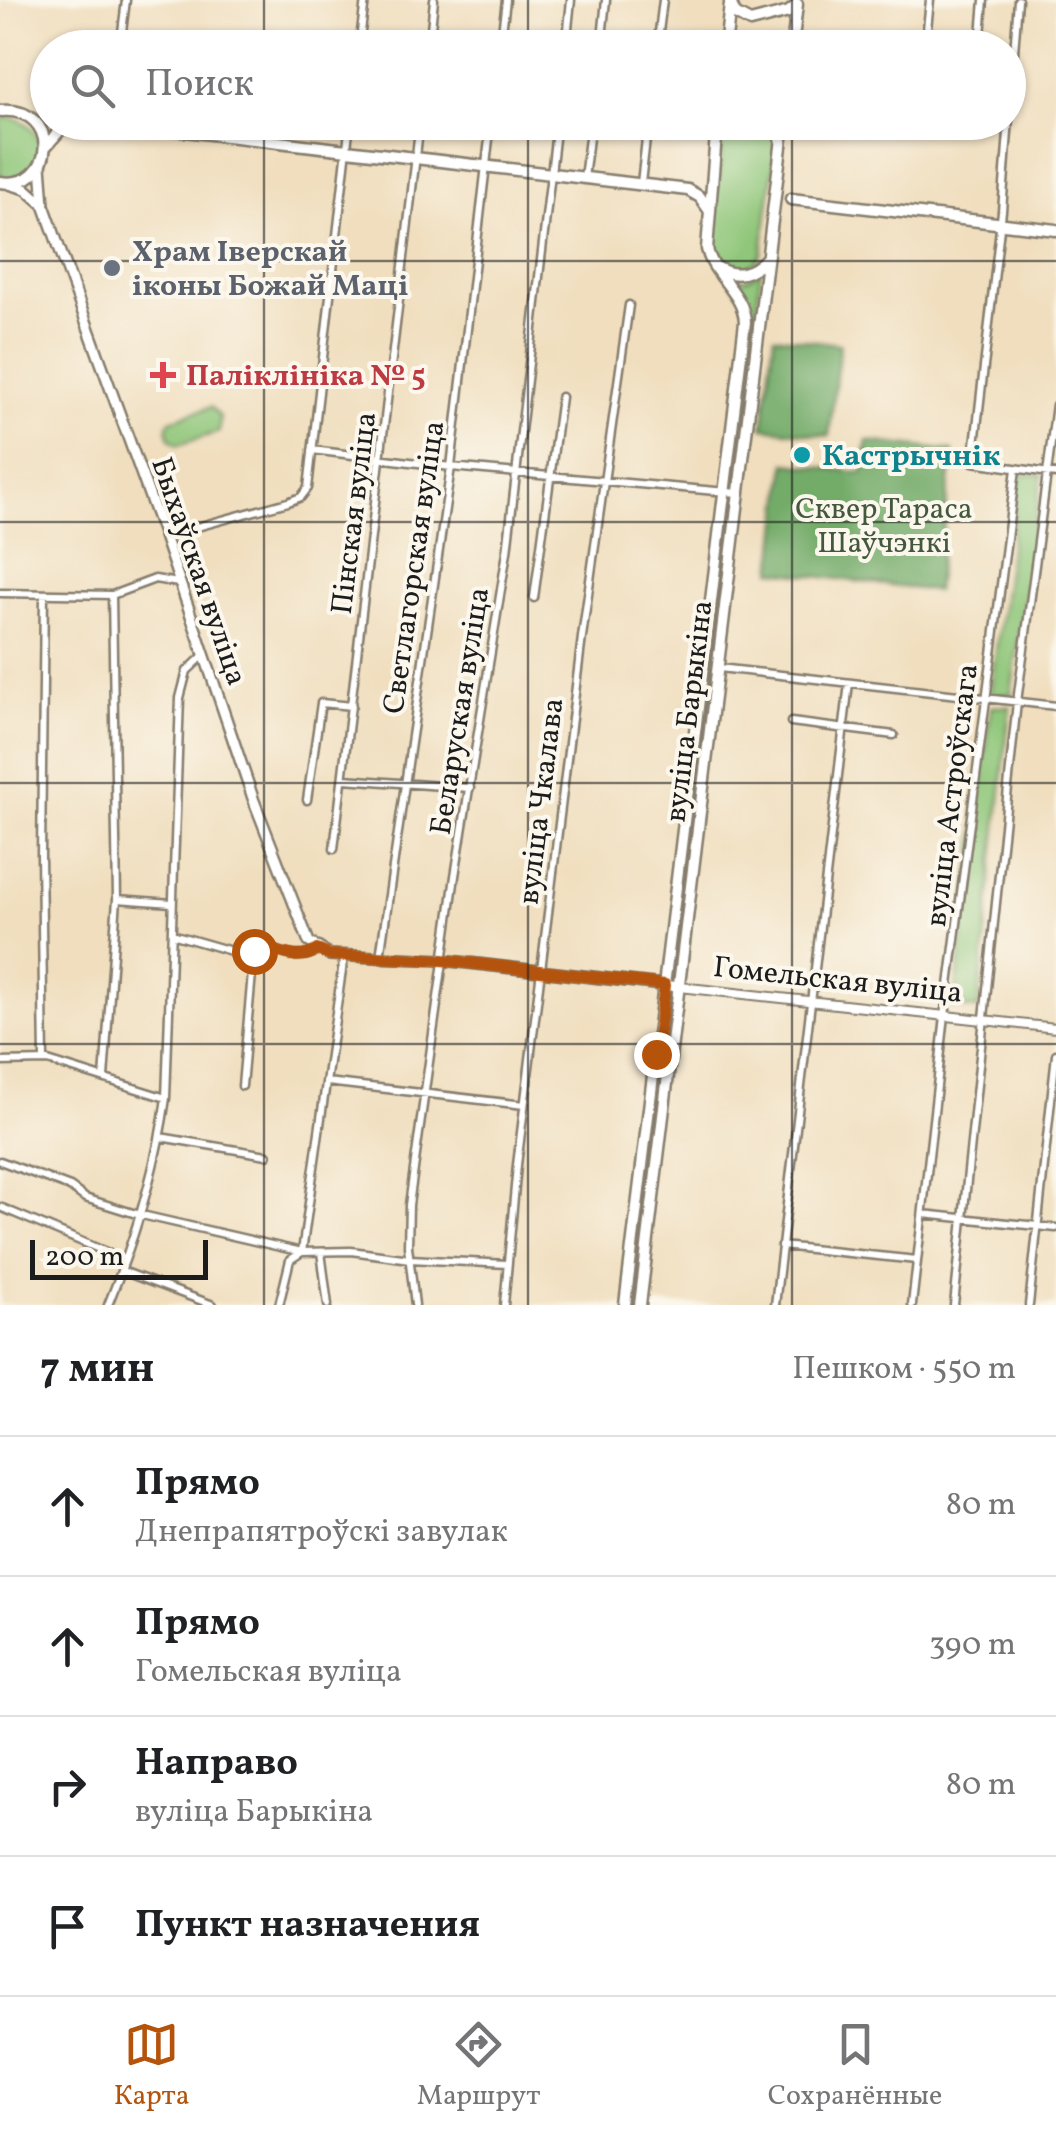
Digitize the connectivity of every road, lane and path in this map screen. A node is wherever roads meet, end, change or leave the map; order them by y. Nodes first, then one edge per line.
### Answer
1 (126, 0) edge
2 (365, 0) edge
3 (434, 0) edge
4 (506, 0) edge
5 (572, 0) edge
6 (606, 0) edge
7 (663, 0) edge
8 (930, 0) edge
9 (984, 0) edge
10 (1018, 0) edge
11 (730, 1) edge
12 (797, 3) edge
13 (122, 30) edge
14 (362, 30) edge
15 (431, 30) edge
16 (502, 30) edge
17 (568, 30) edge
18 (603, 30) edge
19 (659, 30) edge
20 (727, 30) edge
21 (794, 30) edge
22 (927, 30) edge
23 (982, 30) edge
24 (1016, 30) edge
25 (0, 102) edge
26 (6, 111) edge
27 (25, 114) junction
28 (30, 114) edge
29 (30, 118) edge
30 (44, 140) edge
31 (52, 140) edge
32 (258, 140) edge
33 (347, 140) edge
34 (418, 140) edge
35 (489, 140) edge
36 (554, 140) edge
37 (589, 140) edge
38 (646, 140) edge
39 (716, 140) edge
40 (782, 140) edge
41 (1007, 140) edge
42 (46, 147) junction
43 (346, 150) junction
44 (416, 158) junction
45 (40, 165) junction
46 (486, 166) junction
47 (777, 171) junction
48 (713, 172) junction
49 (549, 174) junction
50 (584, 178) junction
51 (4, 182) edge
52 (640, 185) junction
53 (688, 190) junction
54 (791, 199) junction
55 (44, 204) junction
56 (709, 210) junction
57 (771, 221) junction
58 (1000, 223) junction
59 (1056, 230) edge
60 (767, 257) junction
61 (713, 265) junction
62 (629, 305) dead end
63 (561, 396) dead end
64 (1056, 406) edge
65 (312, 450) junction
66 (382, 459) junction
67 (451, 466) junction
68 (1016, 469) junction
69 (515, 471) junction
70 (1052, 474) edge
71 (552, 475) junction
72 (605, 481) junction
73 (724, 492) junction
74 (740, 493) junction
75 (164, 536) junction
76 (178, 583) junction
77 (0, 593) edge
78 (44, 594) junction
79 (112, 595) junction
80 (534, 598) dead end
81 (203, 656) junction
82 (718, 668) junction
83 (849, 683) junction
84 (986, 699) junction
85 (1017, 702) junction
86 (352, 706) junction
87 (1056, 706) edge
88 (791, 722) dead end
89 (844, 728) junction
90 (894, 735) dead end
91 (344, 779) junction
92 (406, 783) junction
93 (470, 788) junction
94 (307, 800) dead end
95 (334, 849) dead end
96 (117, 899) junction
97 (172, 903) junction
98 (172, 934) junction
99 (317, 950) junction
100 (344, 956) junction
101 (252, 957) junction
102 (380, 958) junction
103 (442, 960) junction
104 (541, 969) junction
105 (665, 985) junction
106 (680, 987) junction
107 (812, 1003) junction
108 (945, 1016) junction
109 (984, 1019) junction
110 (1056, 1028) edge
111 (1056, 1054) edge
112 (44, 1061) junction
113 (0, 1062) edge
114 (104, 1078) junction
115 (328, 1082) junction
116 (242, 1086) dead end
117 (424, 1095) junction
118 (166, 1098) junction
119 (524, 1106) junction
120 (160, 1136) junction
121 (266, 1155) dead end
122 (0, 1161) edge
123 (0, 1207) edge
124 (142, 1213) junction
125 (923, 1214) junction
126 (963, 1218) junction
127 (1037, 1227) junction
128 (1056, 1228) edge
129 (781, 1246) junction
130 (302, 1252) junction
131 (322, 1252) junction
132 (410, 1259) junction
133 (125, 1260) junction
134 (917, 1260) junction
135 (507, 1264) junction
136 (122, 1271) junction
137 (108, 1305) edge
138 (213, 1305) edge
139 (279, 1305) edge
140 (328, 1305) edge
141 (415, 1305) edge
142 (504, 1305) edge
143 (626, 1305) edge
144 (640, 1305) edge
145 (775, 1305) edge
146 (912, 1305) edge
147 (954, 1305) edge
148 (1029, 1305) edge

1 - 13 street
2 - 14 street
3 - 15 street
4 - 16 street
5 - 17 street
6 - 18 street
7 - 19 street
8 - 22 street
9 - 23 street
10 - 24 street
11 - 12 main road
11 - 20 main road
12 - 21 main road
25 - 26 main road
26 - 27 main road
27 - 28 main road
27 - 29 main road
30 - 42 main road
31 - 42 main road
32 - 43 main road
33 - 43 street
34 - 44 street, Пінская вуліца
35 - 46 street, Светлагорская вуліца
36 - 49 street, Беларуская вуліца
37 - 50 street
38 - 52 street
39 - 48 main road, вуліца Барыкіна
40 - 47 main road, вуліца Барыкіна
41 - 58 street
42 - 45 main road
43 - 44 main road
43 - 65 street
44 - 46 main road
44 - 66 street, Пінская вуліца
45 - 51 main road
45 - 55 main road, Быхаўская вуліца
46 - 49 main road
46 - 67 street, Светлагорская вуліца
47 - 54 main road
47 - 57 main road, вуліца Барыкіна
48 - 53 main road
48 - 56 main road, вуліца Барыкіна
49 - 50 main road
49 - 69 street, Беларуская вуліца
50 - 52 main road
51 - 55 main road
52 - 53 main road
53 - 56 main road
54 - 57 main road
54 - 58 main road
55 - 75 main road, Быхаўская вуліца
56 - 61 main road, вуліца Барыкіна
57 - 60 main road, вуліца Барыкіна
58 - 59 main road
58 - 68 street
60 - 61 main road
60 - 74 main road, вуліца Барыкіна
61 - 73 main road, вуліца Барыкіна
62 - 72 street, вуліца Чкалава
63 - 71 street
64 - 70 street, вуліца Астроўскага
65 - 66 street
65 - 75 street
66 - 67 street
66 - 86 street, Пінская вуліца
67 - 69 street
67 - 92 street, Светлагорская вуліца
68 - 70 street
68 - 84 street, вуліца Астроўскага
69 - 71 street
69 - 93 street, Беларуская вуліца
70 - 85 street, вуліца Астроўскага
71 - 72 street
71 - 80 street
72 - 73 street
72 - 104 street, вуліца Чкалава
73 - 74 street
73 - 105 main road, вуліца Барыкіна
74 - 82 main road, вуліца Барыкіна
75 - 76 main road, Быхаўская вуліца
76 - 79 street
76 - 81 main road, Быхаўская вуліца
77 - 78 street
78 - 79 street
78 - 112 street
79 - 96 street
81 - 97 street
81 - 99 main road, Быхаўская вуліца
82 - 83 street
82 - 106 main road, вуліца Барыкіна
83 - 84 street
83 - 89 street
84 - 85 street
84 - 108 street, вуліца Астроўскага
85 - 87 street
85 - 109 street, вуліца Астроўскага
86 - 91 street, Пінская вуліца
86 - 94 street
88 - 89 street
89 - 90 street
89 - 107 street
91 - 92 street
91 - 95 street, Пінская вуліца
92 - 93 street
92 - 102 street, Светлагорская вуліца
93 - 103 street, Беларуская вуліца
96 - 97 street
96 - 114 street
97 - 98 street
98 - 101 street
98 - 118 street
99 - 100 main road, Гомельская вуліца
99 - 101 street
100 - 102 main road, Гомельская вуліца
100 - 115 street
101 - 116 street
102 - 103 main road, Гомельская вуліца
103 - 104 main road, Гомельская вуліца
103 - 117 street, Беларуская вуліца
104 - 105 main road, Гомельская вуліца
104 - 119 street, вуліца Чкалава
105 - 106 main road, Гомельская вуліца
105 - 143 main road, вуліца Барыкіна
106 - 107 street, Гомельская вуліца
106 - 144 main road, вуліца Барыкіна
107 - 108 street, Гомельская вуліца
107 - 129 street
108 - 109 street, Гомельская вуліца
108 - 125 street, вуліца Астроўскага
109 - 110 street, Гомельская вуліца
109 - 126 street, вуліца Астроўскага
111 - 127 street
112 - 113 street
112 - 114 street
114 - 118 street
115 - 117 street
115 - 130 street
117 - 119 street
117 - 132 street, Беларуская вуліца
118 - 120 street
119 - 135 street, вуліца Чкалава
120 - 121 street
120 - 124 street
122 - 124 street
123 - 133 street
124 - 130 street
124 - 133 street
125 - 126 street
125 - 134 street, вуліца Астроўскага
126 - 127 street
126 - 147 street, вуліца Астроўскага
127 - 128 street
127 - 148 street
129 - 134 street
129 - 145 street
130 - 131 street
130 - 139 street
131 - 132 street
131 - 140 street
132 - 135 street
132 - 141 street, Беларуская вуліца
133 - 136 street
134 - 146 street, вуліца Астроўскага
135 - 142 street, вуліца Чкалава
136 - 137 street
136 - 138 street

